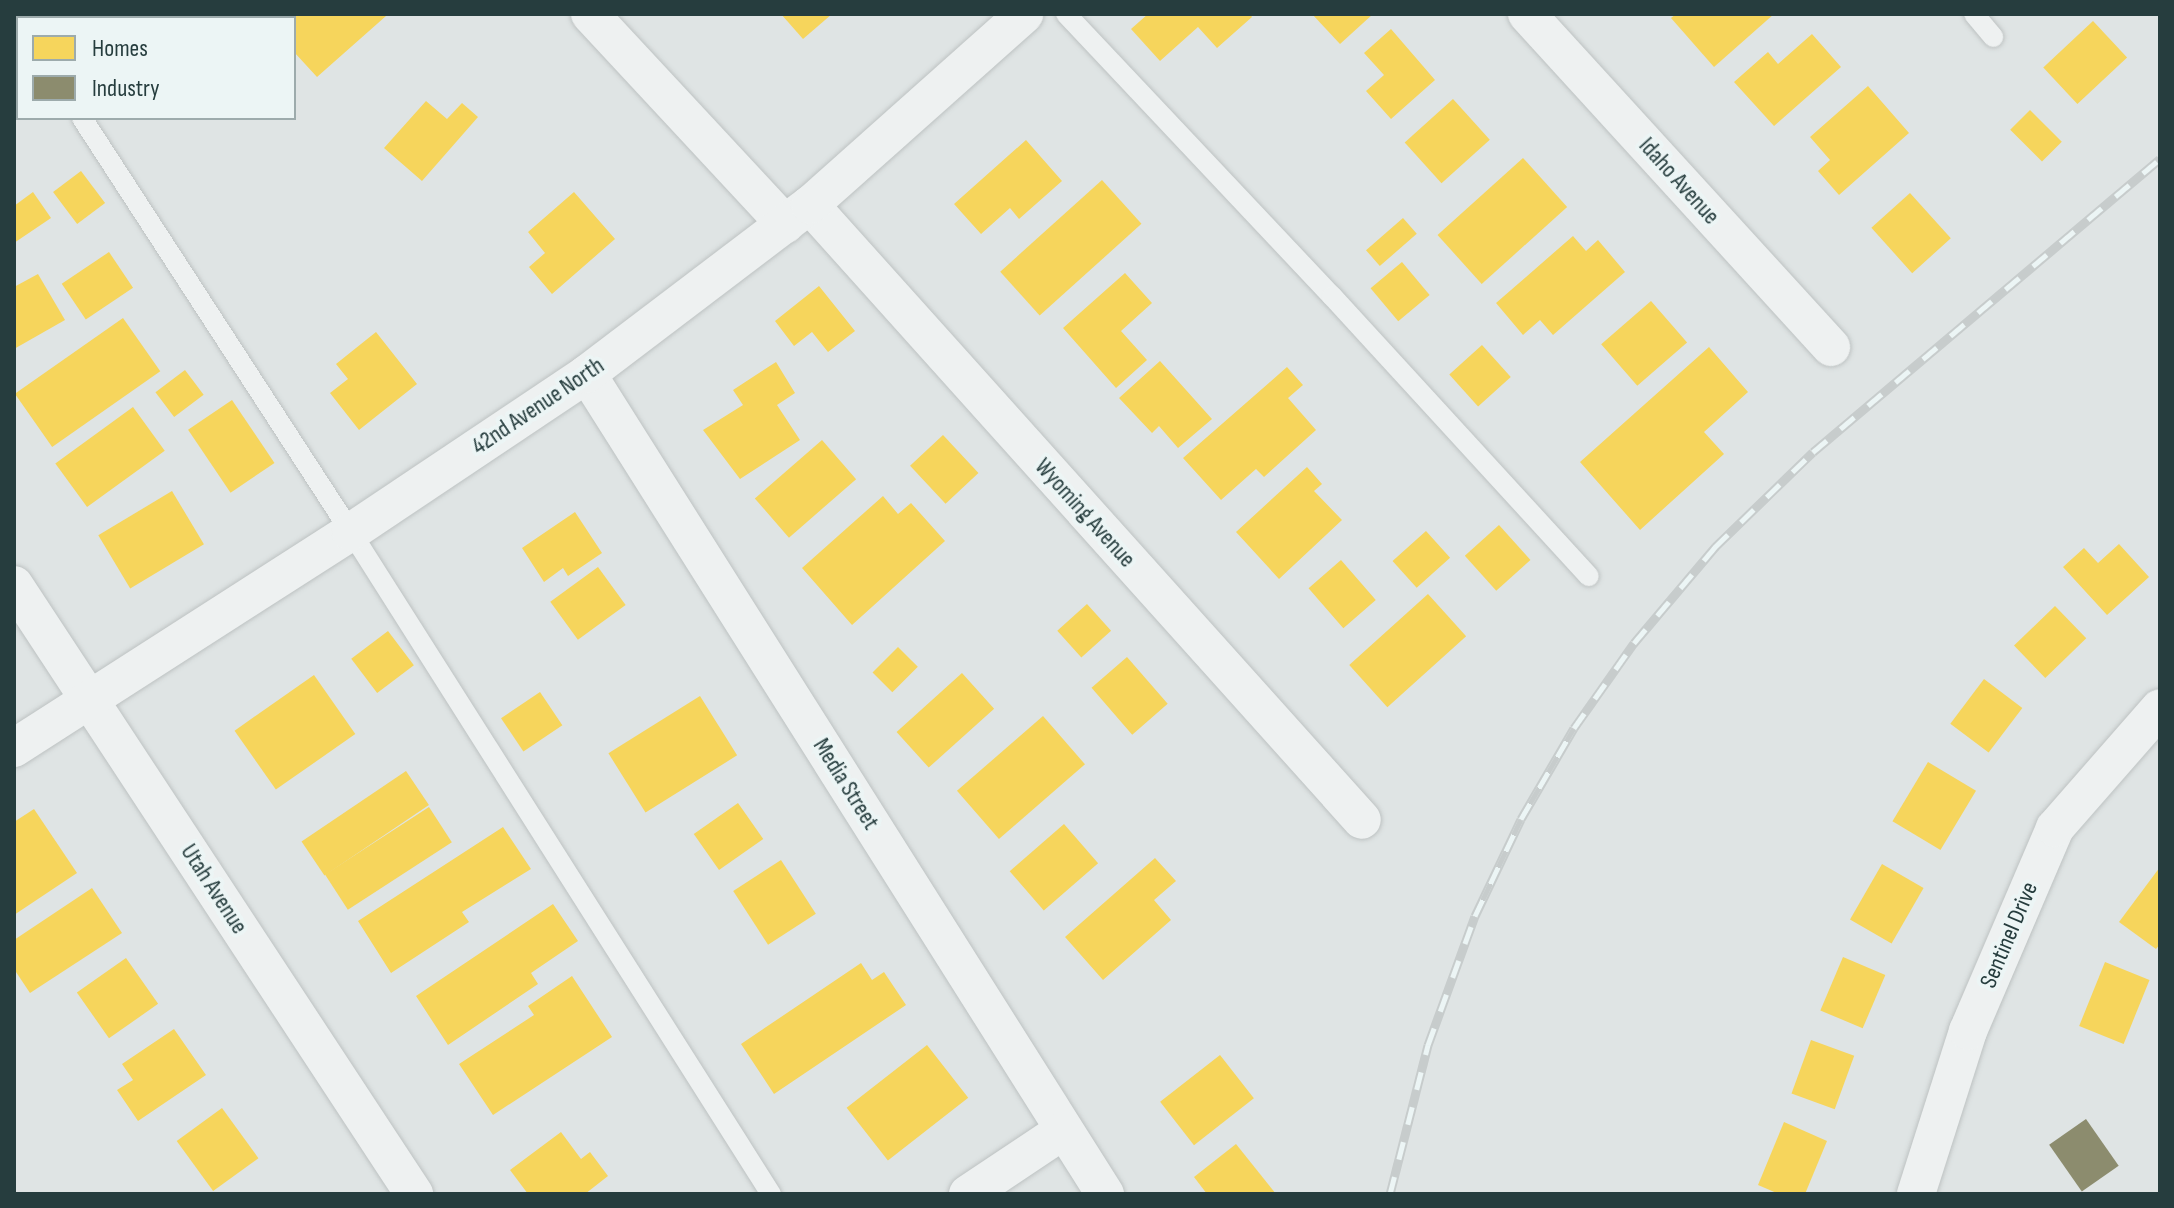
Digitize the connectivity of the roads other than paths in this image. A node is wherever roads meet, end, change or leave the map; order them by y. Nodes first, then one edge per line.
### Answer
1 (590, 14) edge
2 (1024, 14) edge
3 (1066, 14) edge
4 (1527, 14) edge
5 (1974, 14) edge
6 (1993, 37) dead end
7 (83, 120) edge
8 (797, 215) junction
9 (1831, 347) dead end
10 (587, 374) junction
11 (351, 532) junction
12 (1589, 576) dead end
13 (14, 585) edge
14 (90, 701) junction
15 (2160, 708) edge
16 (14, 748) edge
17 (1362, 820) dead end
18 (1064, 1130) junction
19 (414, 1194) edge
20 (771, 1194) edge
21 (968, 1194) edge
22 (1105, 1194) edge
23 (1916, 1194) edge

1 - 8 street, Wyoming Avenue
2 - 8 street, 42nd Avenue North
3 - 12 lane
4 - 9 street, Idaho Avenue
5 - 6 lane
7 - 11 lane
8 - 10 street, 42nd Avenue North
8 - 17 street, Wyoming Avenue
10 - 11 street, 42nd Avenue North
10 - 18 street, Media Street
11 - 14 street, 42nd Avenue North
11 - 20 lane
13 - 14 street, Utah Avenue
14 - 16 street, 42nd Avenue North
14 - 19 street, Utah Avenue
15 - 23 street, Sentinel Drive
18 - 21 street
18 - 22 street, Media Street

